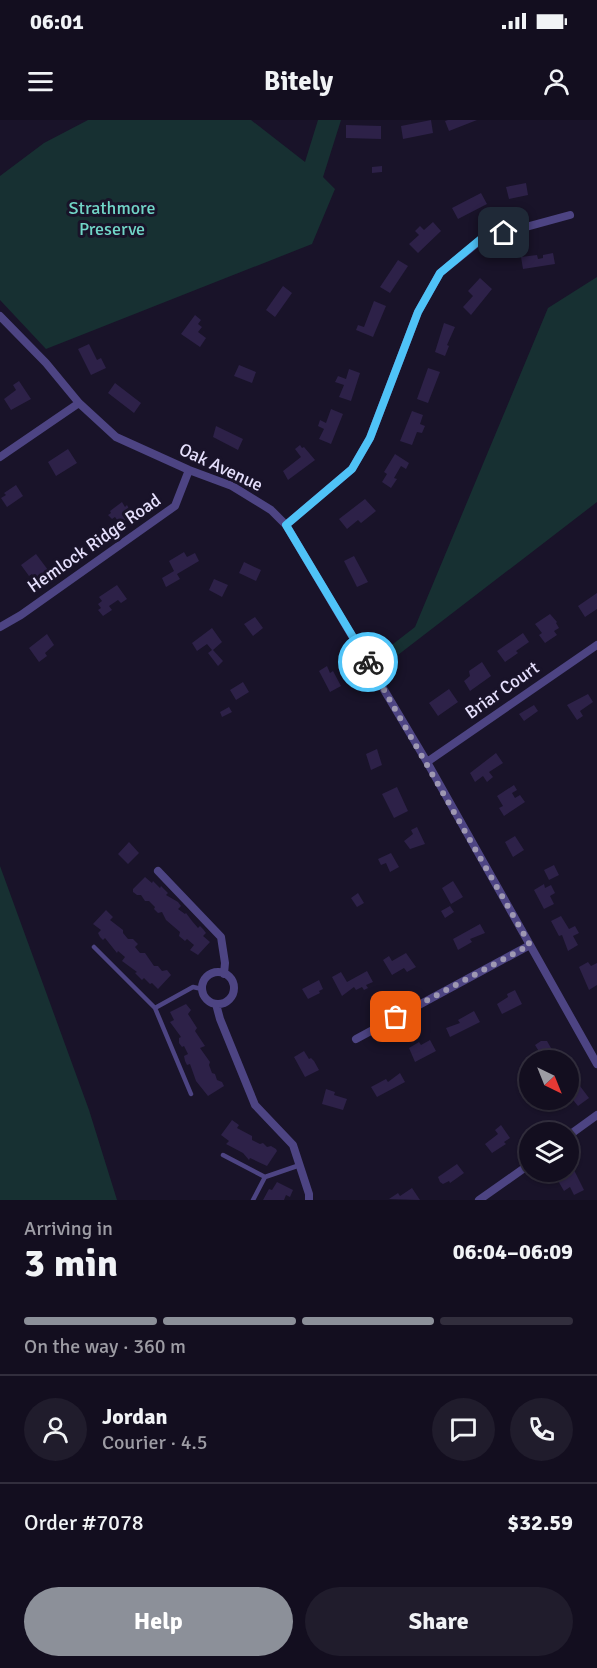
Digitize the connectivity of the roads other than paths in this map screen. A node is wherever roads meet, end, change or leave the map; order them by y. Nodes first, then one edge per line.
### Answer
1 (570, 215) dead end
2 (0, 316) edge
3 (79, 403) junction
4 (0, 457) edge
5 (189, 470) junction
6 (286, 525) junction
7 (0, 627) edge
8 (596, 647) edge
9 (427, 762) junction
10 (158, 871) dead end
11 (530, 945) junction
12 (94, 947) dead end
13 (224, 974) junction
14 (202, 989) junction
15 (216, 1004) junction
16 (155, 1008) junction
17 (356, 1039) dead end
18 (597, 1065) edge
19 (191, 1094) dead end
20 (597, 1115) edge
21 (579, 1128) edge
22 (223, 1155) dead end
23 (300, 1165) junction
24 (519, 1172) edge
25 (265, 1177) junction
26 (253, 1200) edge
27 (309, 1200) edge
28 (479, 1200) edge

1 - 6 street
2 - 3 street, Oak Avenue
3 - 4 street
3 - 5 street, Oak Avenue
5 - 6 street, Oak Avenue
5 - 7 street, Hemlock Ridge Road
6 - 9 street, Oak Avenue
8 - 9 street, Briar Court
9 - 11 street, Oak Avenue
10 - 13 street
11 - 17 street
11 - 18 street, Oak Avenue
12 - 16 lane
13 - 14 street
13 - 15 street
14 - 15 street
14 - 16 lane
15 - 23 street
16 - 19 lane
20 - 21 street
22 - 25 lane
23 - 25 lane
23 - 27 street
24 - 28 street
25 - 26 lane

